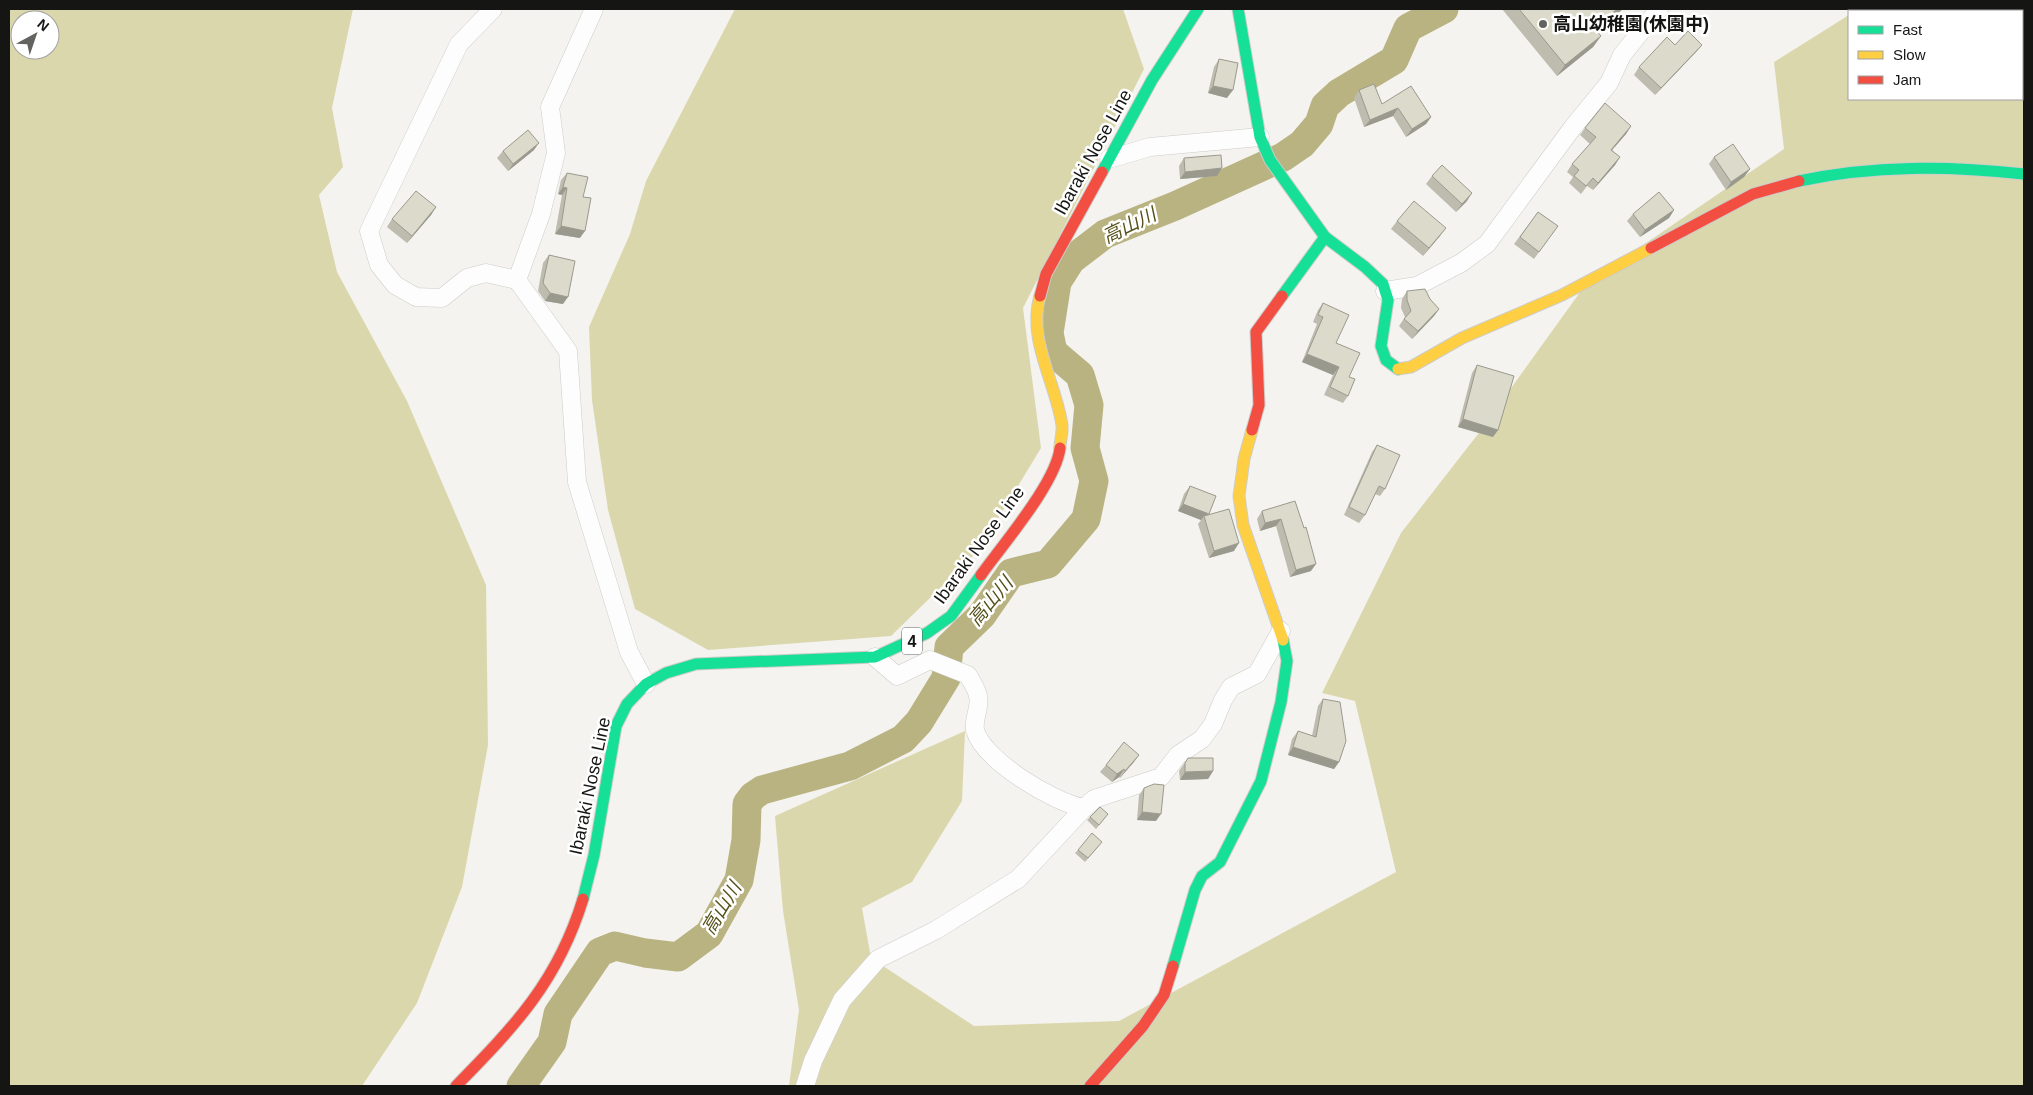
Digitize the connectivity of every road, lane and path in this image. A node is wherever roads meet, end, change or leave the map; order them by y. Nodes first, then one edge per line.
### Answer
1 (493, 9) edge
2 (594, 9) edge
3 (1198, 9) edge
4 (1238, 9) edge
5 (1659, 9) edge
6 (1260, 137) junction
7 (1109, 159) junction
8 (2024, 174) edge
9 (1325, 237) junction
10 (517, 280) junction
11 (1385, 291) junction
12 (1281, 631) junction
13 (875, 658) junction
14 (646, 684) junction
15 (1084, 808) junction
16 (456, 1086) edge
17 (805, 1086) edge
18 (1090, 1086) edge

1 - 10 street
2 - 10 street
3 - 7 street, Ibaraki Nose Line / 4
4 - 6 street
5 - 11 street
6 - 7 street
6 - 9 street
7 - 13 street, Ibaraki Nose Line / 4
8 - 11 street
9 - 11 street
9 - 12 street
10 - 14 street
12 - 15 street
12 - 18 street
13 - 14 street, Ibaraki Nose Line / 4
13 - 15 street
14 - 16 street, Ibaraki Nose Line / 4
15 - 17 street

